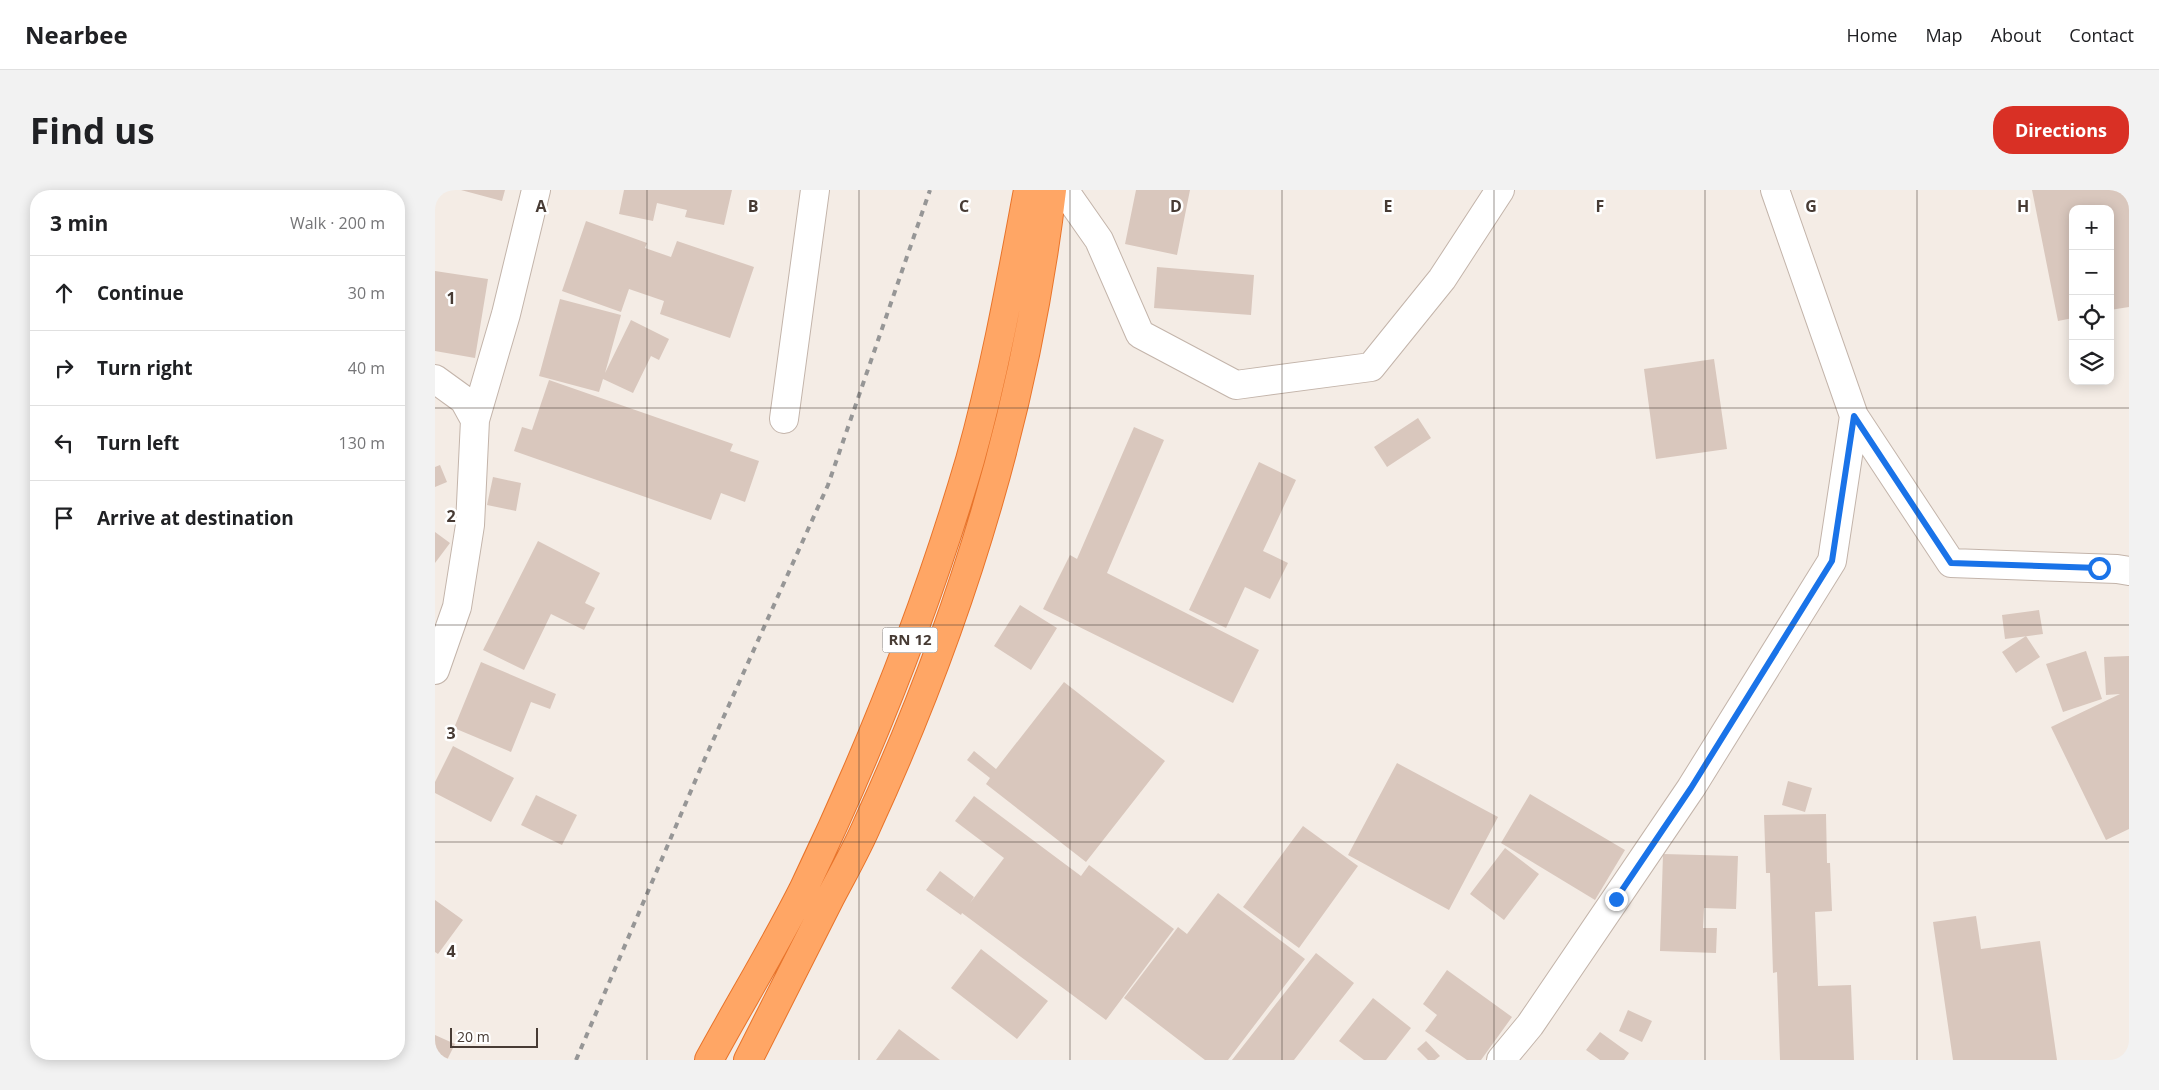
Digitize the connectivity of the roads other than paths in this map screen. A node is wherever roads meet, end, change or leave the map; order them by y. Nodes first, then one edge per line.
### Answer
1 (536, 190) edge
2 (815, 190) edge
3 (1028, 190) edge
4 (1052, 190) edge
5 (1064, 190) edge
6 (1500, 190) edge
7 (1775, 190) edge
8 (435, 380) edge
9 (1854, 416) junction
10 (784, 419) dead end
11 (475, 420) junction
12 (2129, 571) edge
13 (435, 670) edge
14 (709, 1060) edge
15 (748, 1060) edge
16 (1501, 1060) edge

1 - 11 street
2 - 10 street
3 - 14 highway, RN 12
4 - 15 highway, RN 12
5 - 6 street
7 - 9 street
8 - 11 street
9 - 12 street
9 - 16 street
11 - 13 street

